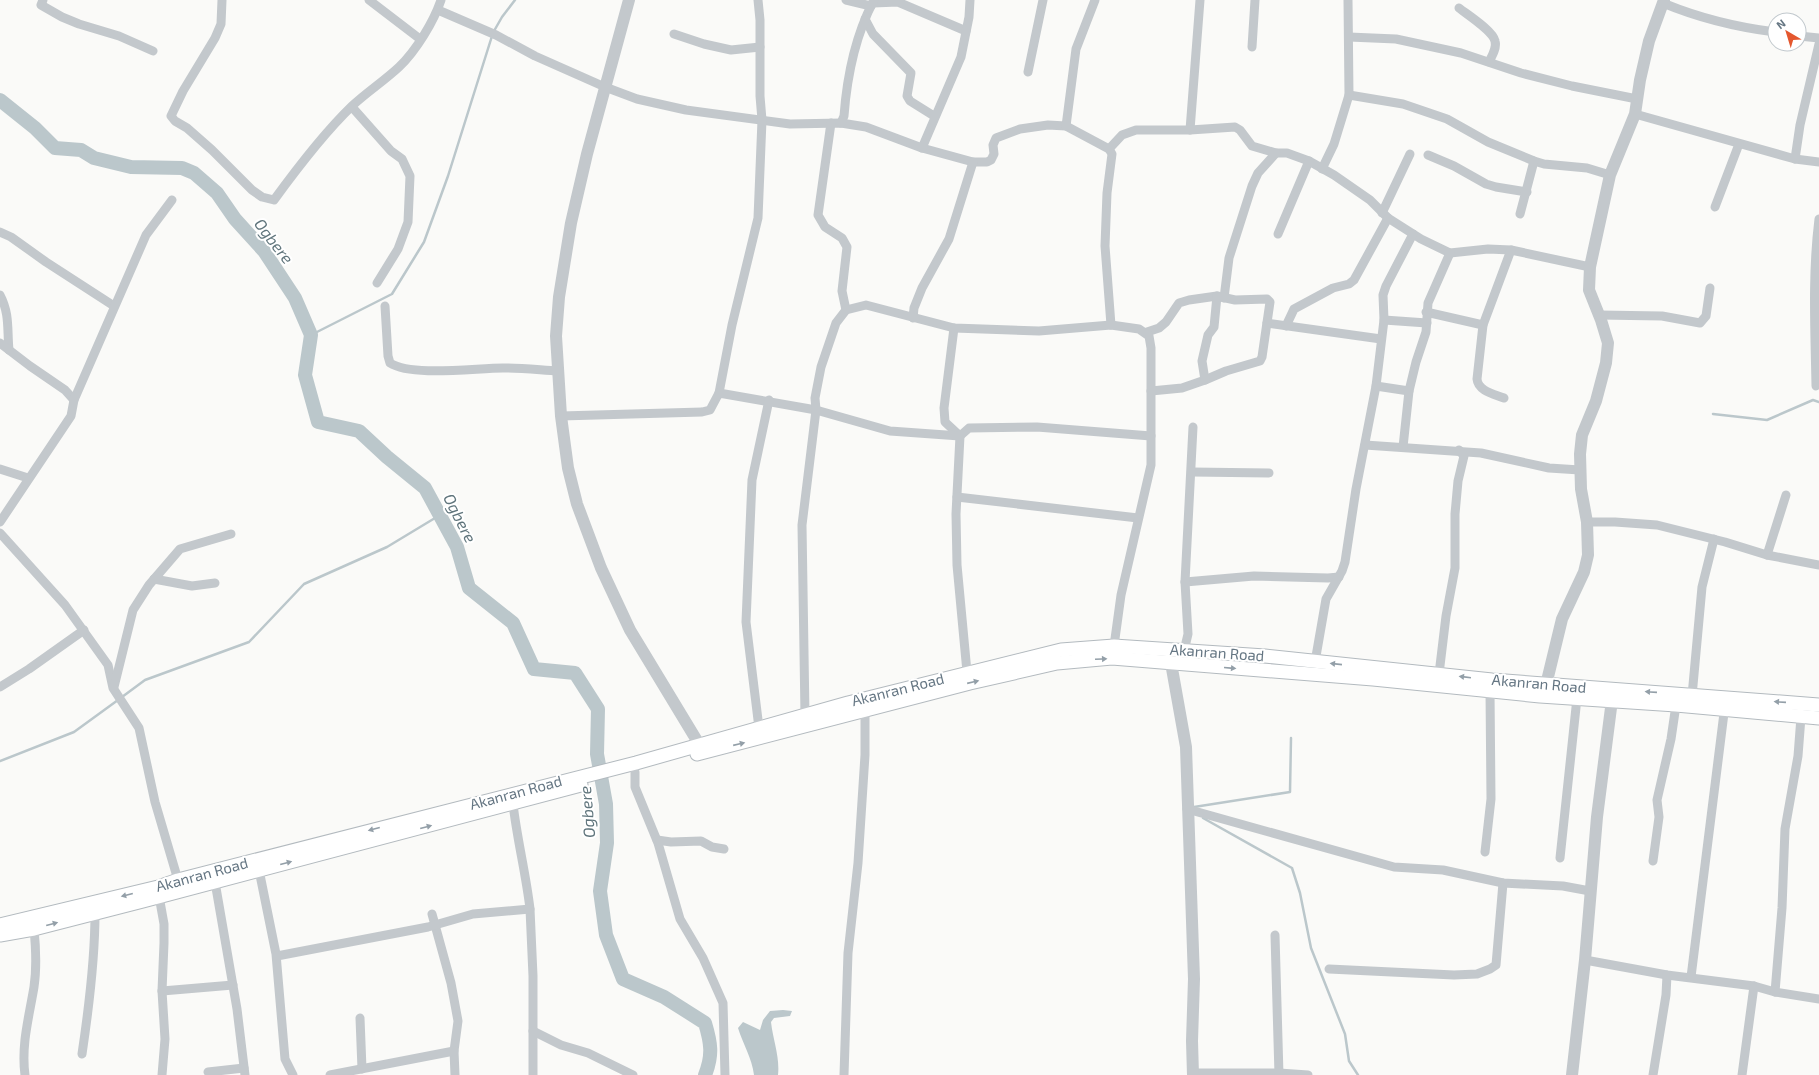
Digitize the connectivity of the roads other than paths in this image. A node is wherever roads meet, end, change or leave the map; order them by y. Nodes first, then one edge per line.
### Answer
1 (43, 0) edge
2 (222, 0) edge
3 (369, 0) edge
4 (441, 0) edge
5 (628, 0) edge
6 (758, 0) edge
7 (846, 0) edge
8 (970, 0) edge
9 (1043, 0) edge
10 (1095, 0) edge
11 (1200, 0) edge
12 (1255, 0) edge
13 (1348, 0) edge
14 (886, 1) edge
15 (1663, 1) edge
16 (873, 3) edge
17 (1460, 8) dead end
18 (438, 10) junction
19 (865, 19) junction
20 (966, 31) junction
21 (1767, 31) edge
22 (674, 34) dead end
23 (1349, 37) junction
24 (1807, 37) edge
25 (1819, 38) edge
26 (420, 39) junction
27 (1819, 44) edge
28 (1252, 46) dead end
29 (760, 47) junction
30 (153, 51) dead end
31 (1489, 62) junction
32 (1028, 72) dead end
33 (605, 87) junction
34 (1349, 95) junction
35 (1637, 99) junction
36 (352, 107) junction
37 (1635, 114) junction
38 (934, 116) junction
39 (762, 120) junction
40 (831, 123) junction
41 (841, 123) junction
42 (1066, 126) junction
43 (1190, 130) junction
44 (1739, 144) junction
45 (922, 148) junction
46 (1109, 149) junction
47 (1276, 153) junction
48 (1410, 154) dead end
49 (1428, 155) dead end
50 (1795, 159) junction
51 (1309, 161) junction
52 (1534, 161) junction
53 (973, 162) junction
54 (1819, 162) edge
55 (1322, 169) junction
56 (1610, 175) junction
57 (1527, 192) junction
58 (172, 200) dead end
59 (1716, 207) dead end
60 (1520, 214) dead end
61 (1385, 216) junction
62 (1819, 219) edge
63 (0, 232) edge
64 (1278, 234) dead end
65 (1413, 234) junction
66 (1511, 250) junction
67 (1450, 253) junction
68 (1590, 267) junction
69 (377, 283) dead end
70 (1710, 288) dead end
71 (0, 295) edge
72 (1220, 297) junction
73 (114, 306) junction
74 (385, 306) dead end
75 (846, 310) junction
76 (1426, 312) junction
77 (1599, 315) junction
78 (913, 318) junction
79 (1384, 320) junction
80 (1427, 323) junction
81 (1266, 324) junction
82 (1111, 325) junction
83 (1483, 325) junction
84 (1286, 326) junction
85 (954, 328) junction
86 (1146, 332) junction
87 (1381, 339) junction
88 (0, 343) edge
89 (9, 350) junction
90 (558, 371) junction
91 (1205, 380) junction
92 (1376, 386) junction
93 (1816, 386) dead end
94 (1151, 391) junction
95 (1409, 391) junction
96 (719, 393) junction
97 (1504, 398) dead end
98 (74, 400) junction
99 (768, 400) junction
100 (816, 410) junction
101 (561, 416) junction
102 (1193, 427) dead end
103 (960, 436) junction
104 (1151, 436) junction
105 (1365, 445) junction
106 (1403, 447) junction
107 (1458, 450) junction
108 (0, 468) edge
109 (1580, 470) junction
110 (1192, 472) junction
111 (1269, 473) dead end
112 (28, 478) junction
113 (1786, 495) dead end
114 (957, 497) junction
115 (1138, 518) junction
116 (0, 522) edge
117 (1587, 522) junction
118 (0, 533) edge
119 (230, 534) dead end
120 (1714, 540) junction
121 (1768, 555) junction
122 (1819, 565) edge
123 (1339, 577) junction
124 (154, 580) junction
125 (1185, 582) junction
126 (215, 583) dead end
127 (84, 630) junction
128 (1114, 646) junction
129 (1184, 651) junction
130 (1211, 653) junction
131 (1315, 662) junction
132 (1171, 663) junction
133 (1208, 666) junction
134 (967, 672) junction
135 (1439, 674) junction
136 (1546, 685) junction
137 (0, 687) edge
138 (1490, 691) junction
139 (118, 696) junction
140 (1692, 696) junction
141 (1577, 698) junction
142 (1612, 700) junction
143 (1725, 704) junction
144 (1676, 705) junction
145 (1819, 705) edge
146 (865, 710) junction
147 (805, 716) junction
148 (1802, 717) junction
149 (1819, 718) edge
150 (759, 728) junction
151 (699, 744) junction
152 (635, 772) junction
153 (606, 774) junction
154 (589, 778) junction
155 (513, 804) junction
156 (1187, 808) junction
157 (403, 827) junction
158 (657, 840) junction
159 (724, 849) dead end
160 (1486, 852) dead end
161 (1560, 858) dead end
162 (1653, 861) dead end
163 (260, 870) junction
164 (178, 880) junction
165 (214, 882) junction
166 (1503, 883) junction
167 (1590, 891) junction
168 (158, 896) junction
169 (530, 909) junction
170 (95, 913) junction
171 (432, 914) dead end
172 (0, 924) edge
173 (437, 925) junction
174 (34, 929) junction
175 (0, 935) edge
176 (1275, 935) dead end
177 (277, 956) junction
178 (1585, 960) junction
179 (1329, 969) dead end
180 (1667, 975) junction
181 (1691, 978) junction
182 (233, 985) junction
183 (1754, 986) junction
184 (162, 992) junction
185 (1775, 992) junction
186 (1819, 999) edge
187 (360, 1018) dead end
188 (533, 1031) junction
189 (454, 1051) junction
190 (82, 1054) dead end
191 (362, 1069) junction
192 (208, 1072) dead end
193 (245, 1072) edge
194 (1193, 1074) edge
195 (1279, 1074) edge
196 (25, 1075) edge
197 (162, 1075) edge
198 (293, 1075) edge
199 (330, 1075) edge
200 (455, 1075) edge
201 (533, 1075) edge
202 (633, 1075) edge
203 (725, 1075) edge
204 (844, 1075) edge
205 (1308, 1075) edge
206 (1572, 1075) edge
207 (1653, 1075) edge
208 (1742, 1075) edge

1 - 30 street
2 - 36 street
3 - 26 street
4 - 18 street
5 - 33 street
6 - 29 street
7 - 16 street
8 - 20 street
9 - 32 street
10 - 42 street
11 - 43 street
12 - 28 street
13 - 23 street
14 - 16 street
14 - 20 street
15 - 21 street
15 - 35 street
16 - 19 street
17 - 31 street
18 - 26 street
18 - 33 street
19 - 38 street
19 - 41 street
20 - 38 street
22 - 29 street
23 - 31 street
23 - 34 street
24 - 25 street
26 - 36 street
27 - 50 street
29 - 39 street
31 - 35 street
33 - 39 street
33 - 90 street
34 - 52 street
34 - 55 street
35 - 37 street
36 - 69 street
37 - 44 street
37 - 56 street
38 - 45 street
39 - 40 street
39 - 96 street
40 - 41 street
40 - 75 street
41 - 45 street
42 - 46 street
42 - 53 street
43 - 46 street
43 - 47 street
44 - 50 street
44 - 59 street
45 - 53 street
46 - 82 street
47 - 51 street
47 - 72 street
48 - 61 street
49 - 57 street
50 - 54 street
51 - 55 street
51 - 64 street
52 - 56 street
52 - 57 street
53 - 78 street
55 - 61 street
56 - 68 street
57 - 60 street
58 - 73 street
61 - 65 street
61 - 84 street
62 - 93 street
63 - 73 street
65 - 67 street
65 - 79 street
66 - 67 street
66 - 68 street
66 - 83 street
67 - 76 street
68 - 77 street
70 - 77 street
71 - 89 street
72 - 81 street
72 - 86 street
72 - 91 street
73 - 98 street
74 - 90 street
75 - 78 street
75 - 100 street
76 - 80 street
76 - 83 street
77 - 109 street
78 - 85 street
79 - 80 street
79 - 87 street
80 - 95 street
81 - 84 street
81 - 91 street
82 - 85 street
82 - 86 street
83 - 97 street
84 - 87 street
85 - 103 street
86 - 94 street
87 - 92 street
88 - 89 street
89 - 98 street
90 - 101 street
91 - 94 street
92 - 95 street
92 - 105 street
94 - 104 street
95 - 106 street
96 - 99 street
96 - 101 street
98 - 112 street
99 - 100 street
99 - 150 street
100 - 103 street
100 - 147 street
101 - 151 street
102 - 110 street
103 - 104 street
103 - 114 street
104 - 115 street
105 - 106 street
105 - 123 street
106 - 107 street
107 - 109 street
107 - 135 street
108 - 112 street
109 - 117 street
110 - 111 street
110 - 125 street
112 - 116 street
113 - 121 street
114 - 115 street
114 - 134 street
115 - 128 street
117 - 120 street
117 - 136 street
118 - 127 street
119 - 124 street
120 - 121 street
120 - 140 street
121 - 122 street
123 - 125 street
123 - 131 street
124 - 126 street
124 - 139 street
125 - 129 street
127 - 137 street
127 - 139 street
128 - 129 main road, Akanran Road
128 - 134 main road, Akanran Road
129 - 130 main road, Akanran Road
130 - 131 main road, Akanran Road
130 - 133 main road
135 -> 131 main road, Akanran Road
132 - 133 main road, Akanran Road
146 -> 132 main road, Akanran Road
132 - 156 street
133 -> 138 main road, Akanran Road
134 - 147 main road, Akanran Road
136 -> 135 main road, Akanran Road
140 -> 136 main road, Akanran Road
138 - 141 main road, Akanran Road
138 - 160 street
139 - 164 street
140 - 143 main road, Akanran Road
141 - 142 main road, Akanran Road
141 - 161 street
142 - 144 main road, Akanran Road
142 - 167 street
143 - 144 main road, Akanran Road
145 -> 143 main road, Akanran Road
143 - 148 main road, Akanran Road
143 - 181 street
144 - 162 street
152 -> 146 main road, Akanran Road
146 - 204 street
147 - 150 main road, Akanran Road
148 - 149 main road, Akanran Road
148 - 185 street
150 - 151 main road, Akanran Road
151 - 153 main road, Akanran Road
152 - 153 main road, Akanran Road
152 - 158 street
153 - 154 main road, Akanran Road
154 - 155 main road, Akanran Road
154 - 157 main road, Akanran Road
157 -> 155 main road, Akanran Road
155 - 169 street
156 - 166 street
156 - 194 street
163 -> 157 main road, Akanran Road
157 -> 164 main road, Akanran Road
158 - 159 street
158 - 203 street
163 - 165 main road, Akanran Road
163 - 177 street
164 -> 172 main road, Akanran Road
165 - 168 main road, Akanran Road
165 - 182 street
166 - 167 street
166 - 179 street
167 - 178 street
168 - 170 main road, Akanran Road
168 - 184 street
169 - 173 street
169 - 188 street
174 -> 170 main road, Akanran Road
170 - 190 street
171 - 173 street
173 - 177 street
173 - 189 street
174 - 175 main road, Akanran Road
174 - 196 street
176 - 195 street
177 - 198 street
178 - 180 street
178 - 206 street
180 - 181 street
180 - 207 street
181 - 183 street
182 - 184 street
182 - 193 street
183 - 185 street
183 - 208 street
184 - 197 street
185 - 186 street
187 - 191 street
188 - 201 street
188 - 202 street
189 - 191 street
189 - 200 street
191 - 199 street
192 - 193 street
194 - 195 street
195 - 205 street

